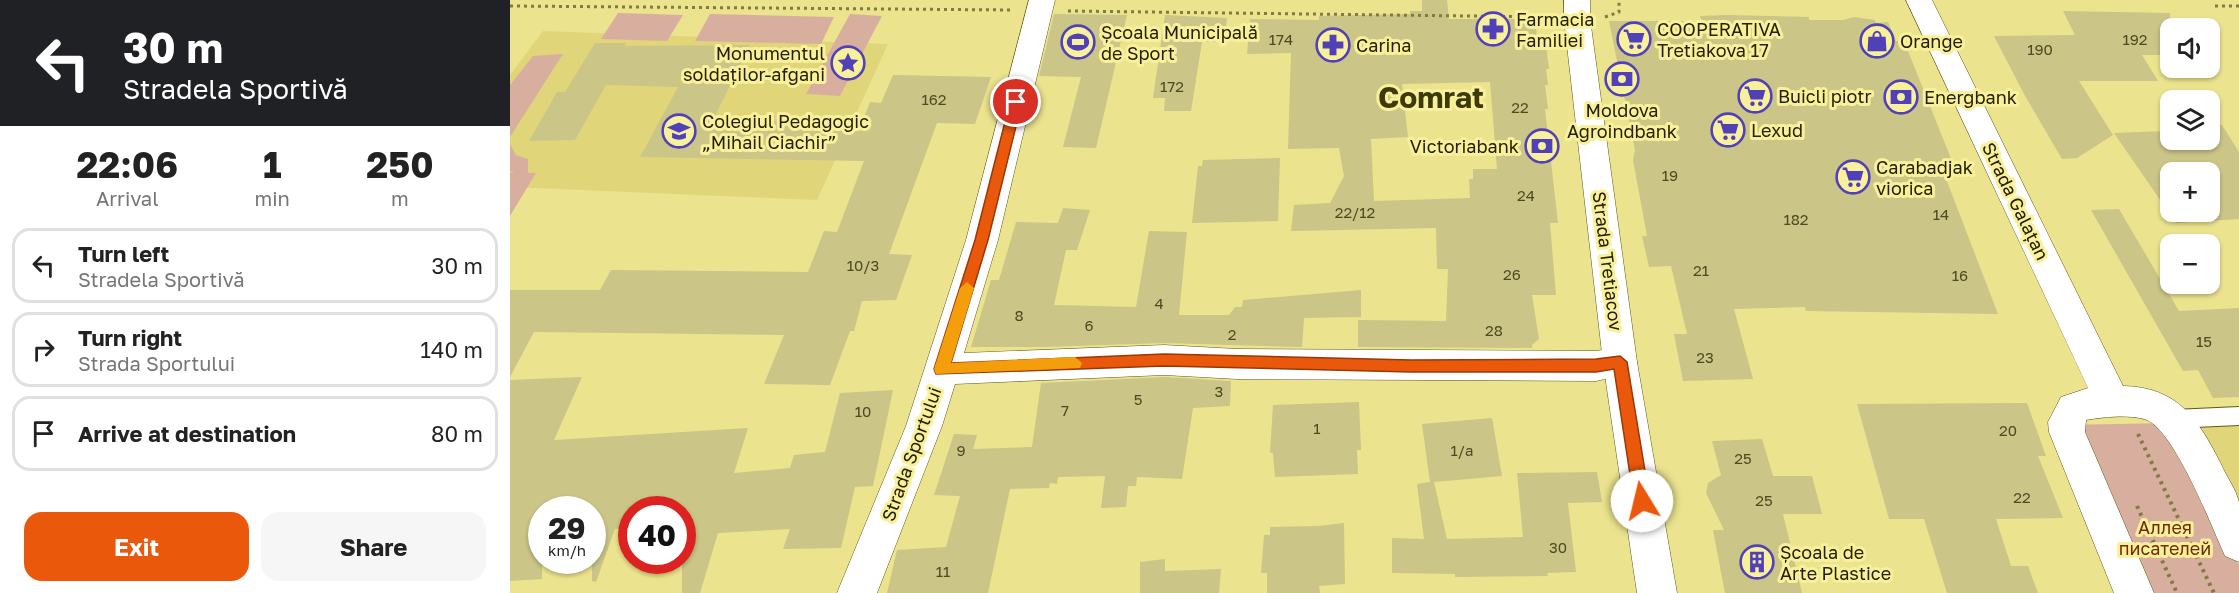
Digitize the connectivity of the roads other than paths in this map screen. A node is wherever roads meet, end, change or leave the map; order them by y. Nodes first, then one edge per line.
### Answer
1 (1042, 0) edge
2 (1919, 0) edge
3 (1588, 9) edge
4 (1620, 362) junction
5 (942, 369) junction
6 (2118, 402) junction
7 (2239, 416) edge
8 (2173, 419) junction
9 (2239, 543) edge
10 (857, 593) edge
11 (1657, 593) edge
12 (2134, 593) edge

1 - 5 street, Strada Sportului
2 - 6 street, Strada Galațan
3 - 4 street, Strada Tretiacov
4 - 5 street
4 - 11 street, Strada Tretiacov
5 - 10 street, Strada Sportului
6 - 8 street
6 - 12 street
7 - 8 lane
8 - 9 street

